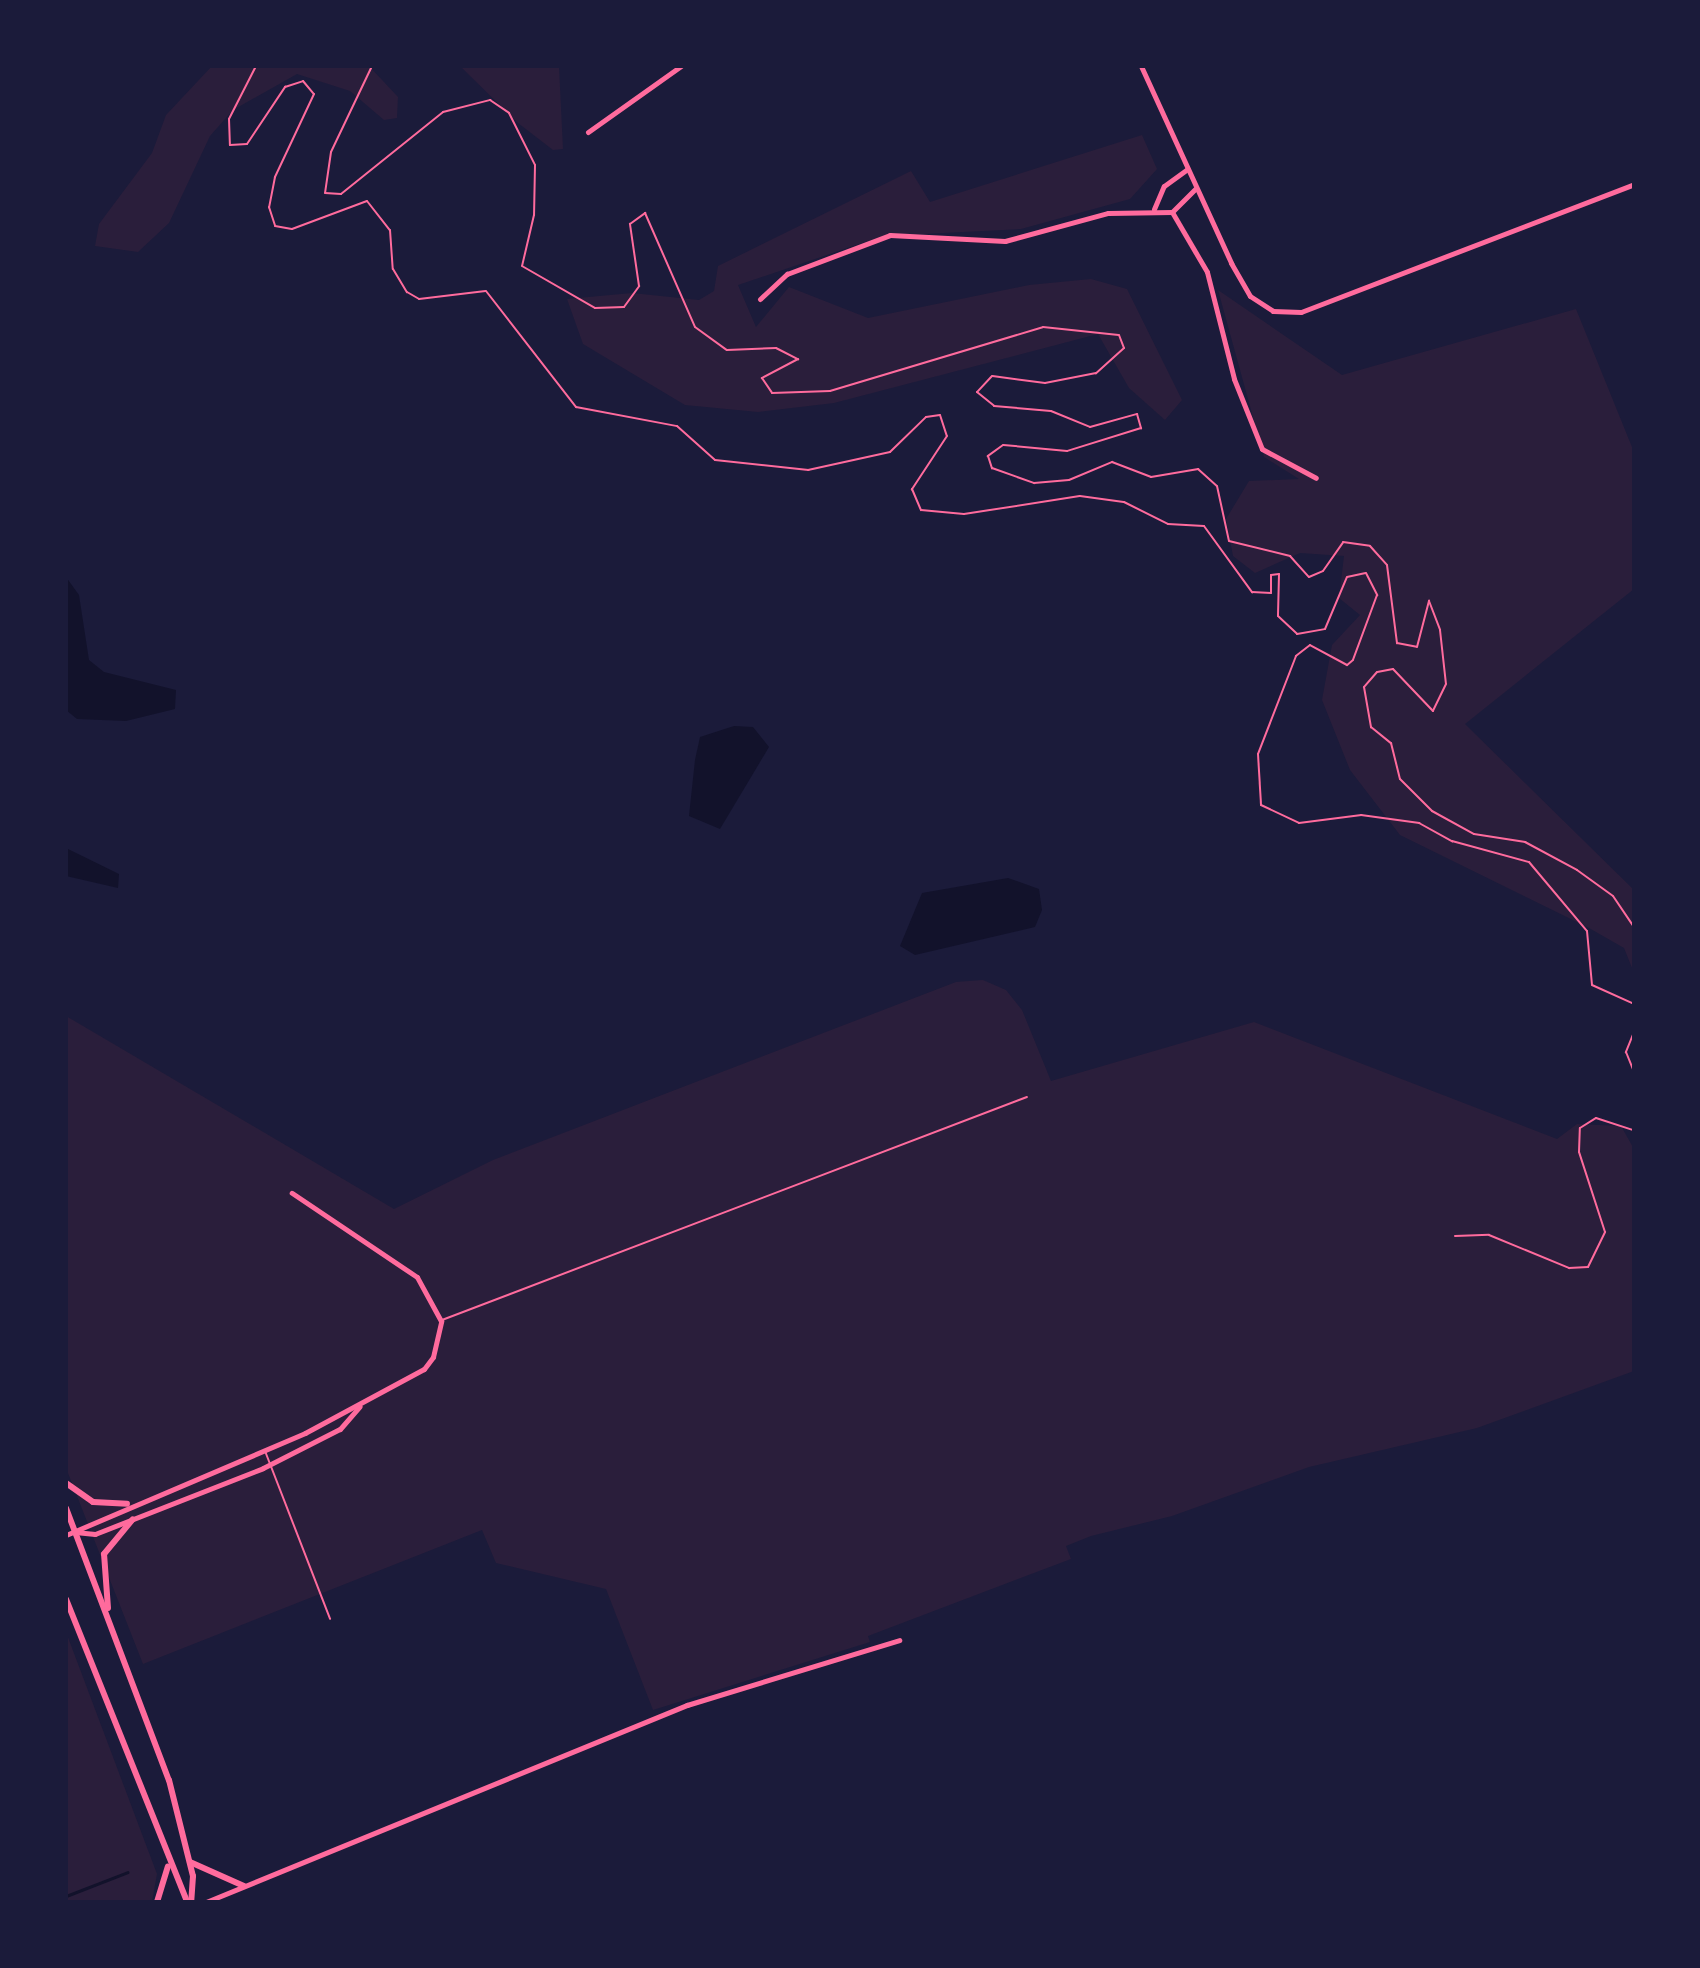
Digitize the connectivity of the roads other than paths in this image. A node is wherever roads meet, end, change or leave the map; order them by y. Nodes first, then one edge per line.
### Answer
1 (681, 66) edge
2 (1141, 66) edge
3 (588, 132) dead end
4 (1187, 169) junction
5 (1634, 184) edge
6 (1196, 188) junction
7 (1154, 209) junction
8 (1172, 212) junction
9 (760, 299) dead end
10 (1316, 478) dead end
11 (1027, 1097) dead end
12 (292, 1193) dead end
13 (441, 1321) junction
14 (361, 1405) junction
15 (265, 1450) junction
16 (270, 1464) junction
17 (66, 1483) edge
18 (127, 1504) junction
19 (66, 1508) edge
20 (133, 1519) junction
21 (75, 1532) junction
22 (66, 1535) edge
23 (66, 1599) edge
24 (110, 1619) junction
25 (330, 1619) dead end
26 (899, 1640) dead end
27 (189, 1862) junction
28 (168, 1867) junction
29 (244, 1886) junction
30 (157, 1902) edge
31 (189, 1902) edge
32 (206, 1902) edge

1 - 3 street
2 - 4 street
4 - 6 street
4 - 7 street
5 - 6 street
6 - 8 street
7 - 8 street
7 - 9 street
8 - 10 street
11 - 13 lane
12 - 13 street
13 - 14 street
14 - 15 street
14 - 16 street
15 - 16 lane
15 - 18 street
16 - 20 street
16 - 25 lane
17 - 18 street
18 - 21 street
19 - 21 street
20 - 21 street
20 - 24 street
21 - 22 street
21 - 24 street
23 - 28 street
24 - 27 street
26 - 29 street
27 - 29 street
27 - 31 street
28 - 30 street
28 - 31 street
29 - 32 street

